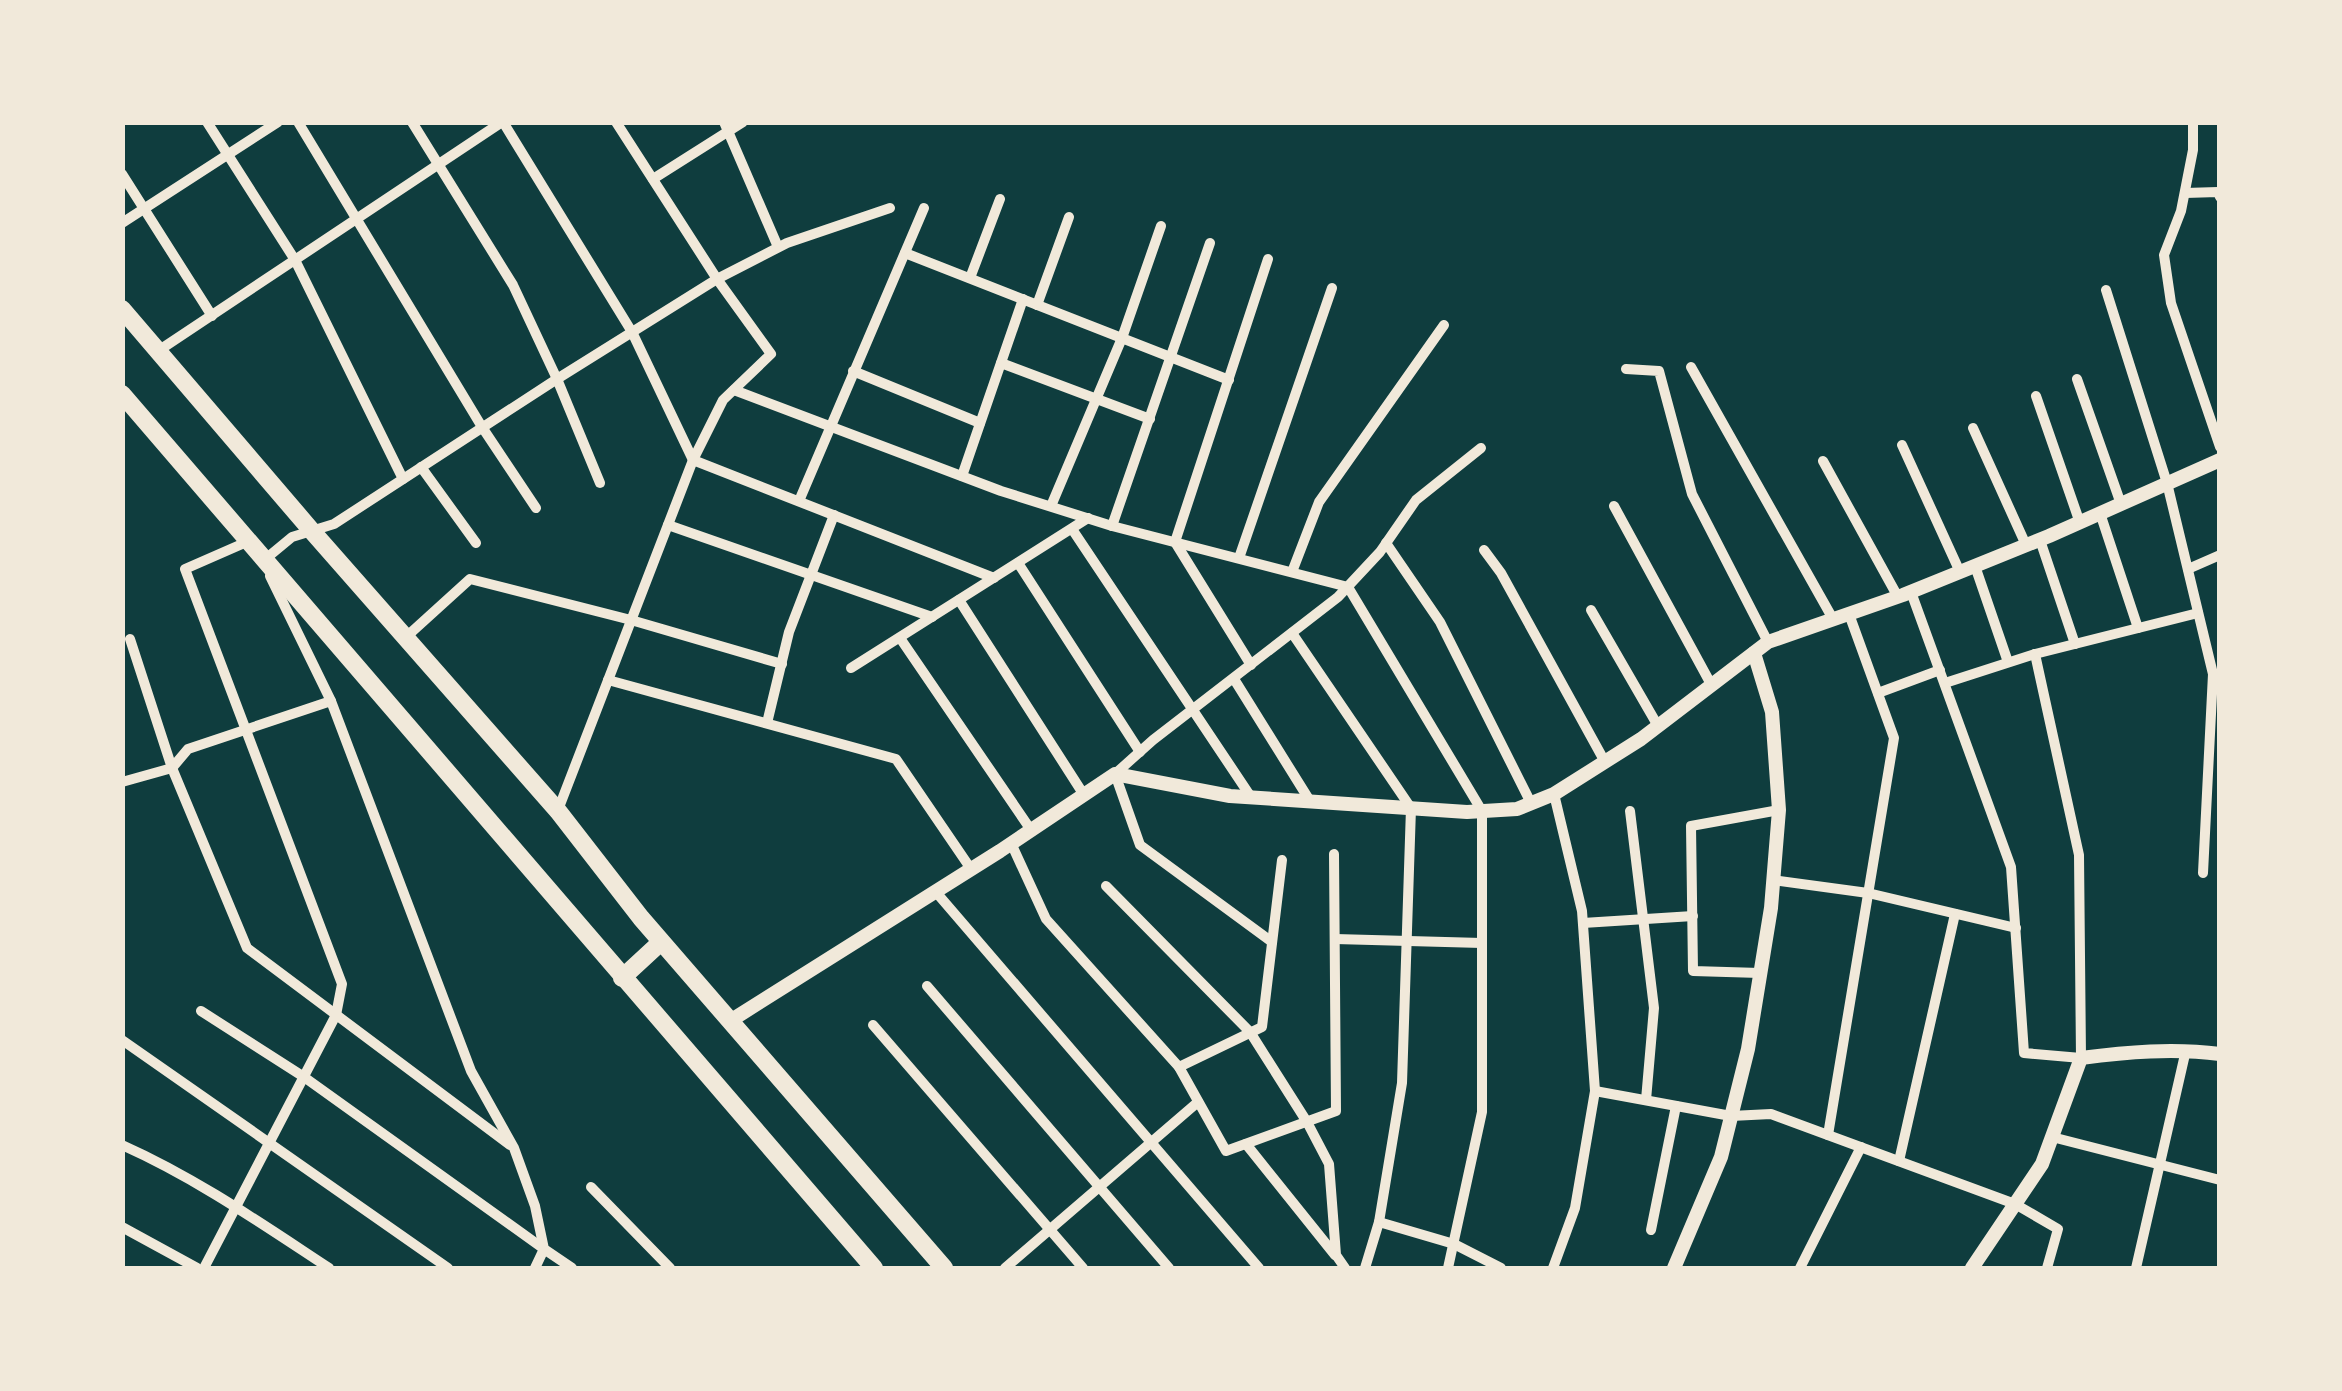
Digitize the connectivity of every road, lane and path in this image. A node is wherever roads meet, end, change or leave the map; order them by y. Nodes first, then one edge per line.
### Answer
1 (207, 122) edge
2 (278, 122) edge
3 (298, 122) edge
4 (412, 122) edge
5 (503, 122) edge
6 (616, 122) edge
7 (743, 122) edge
8 (2193, 122) edge
9 (727, 127) edge
10 (228, 156) junction
11 (438, 165) junction
12 (122, 174) edge
13 (653, 179) junction
14 (2185, 193) junction
15 (2220, 196) edge
16 (1000, 199) dead end
17 (890, 208) dead end
18 (924, 208) dead end
19 (145, 209) junction
20 (1069, 217) dead end
21 (356, 220) junction
22 (122, 223) edge
23 (1161, 226) dead end
24 (1210, 242) dead end
25 (778, 248) junction
26 (905, 252) junction
27 (1268, 258) dead end
28 (295, 260) junction
29 (970, 278) junction
30 (717, 279) junction
31 (1332, 288) dead end
32 (2106, 290) dead end
33 (1023, 299) junction
34 (1037, 304) junction
35 (122, 309) edge
36 (212, 316) junction
37 (1444, 325) dead end
38 (632, 332) junction
39 (1122, 338) junction
40 (158, 351) junction
41 (1172, 358) junction
42 (1001, 363) junction
43 (1691, 367) dead end
44 (1626, 369) dead end
45 (853, 371) junction
46 (556, 379) junction
47 (2077, 379) dead end
48 (1228, 380) junction
49 (734, 390) junction
50 (122, 394) edge
51 (2036, 396) dead end
52 (1096, 399) junction
53 (1150, 419) junction
54 (980, 423) junction
55 (830, 426) junction
56 (482, 427) junction
57 (1973, 428) dead end
58 (1902, 445) dead end
59 (2220, 447) edge
60 (1480, 448) dead end
61 (693, 460) junction
62 (2220, 460) edge
63 (1823, 461) dead end
64 (421, 467) junction
65 (962, 476) junction
66 (402, 480) junction
67 (600, 483) dead end
68 (2168, 484) junction
69 (800, 501) junction
70 (2121, 504) junction
71 (1051, 506) junction
72 (1614, 506) dead end
73 (536, 508) dead end
74 (2100, 514) junction
75 (834, 515) junction
76 (1088, 518) junction
77 (2080, 522) junction
78 (668, 525) junction
79 (1112, 526) junction
80 (1072, 528) junction
81 (312, 530) junction
82 (248, 541) junction
83 (1175, 542) junction
84 (1386, 543) junction
85 (2033, 543) junction
86 (476, 544) dead end
87 (1484, 550) dead end
88 (2220, 556) edge
89 (1239, 558) junction
90 (263, 560) junction
91 (1018, 562) junction
92 (1976, 566) junction
93 (2188, 568) junction
94 (1292, 572) junction
95 (1960, 572) junction
96 (810, 575) junction
97 (994, 578) junction
98 (1348, 586) junction
99 (1904, 595) junction
100 (960, 600) junction
101 (1592, 610) dead end
102 (2198, 613) junction
103 (1849, 614) junction
104 (932, 617) junction
105 (1833, 619) junction
106 (631, 620) junction
107 (2138, 628) junction
108 (2220, 631) edge
109 (1292, 633) junction
110 (2203, 634) junction
111 (405, 638) junction
112 (900, 638) junction
113 (130, 639) dead end
114 (1768, 642) junction
115 (2075, 644) junction
116 (1754, 653) junction
117 (2035, 654) junction
118 (2008, 662) junction
119 (782, 664) junction
120 (1251, 665) junction
121 (852, 668) dead end
122 (1940, 670) junction
123 (1234, 679) junction
124 (608, 680) junction
125 (1944, 683) junction
126 (1712, 686) junction
127 (1878, 693) junction
128 (331, 701) junction
129 (1193, 710) junction
130 (766, 723) junction
131 (1658, 726) junction
132 (247, 730) junction
133 (1140, 752) junction
134 (1604, 762) junction
135 (172, 768) junction
136 (1115, 774) junction
137 (122, 782) edge
138 (1554, 794) junction
139 (1084, 795) junction
140 (1251, 797) junction
141 (1310, 802) junction
142 (1531, 804) junction
143 (1411, 808) junction
144 (1779, 810) junction
145 (1482, 811) junction
146 (558, 812) junction
147 (1630, 812) dead end
148 (1031, 830) junction
149 (1011, 843) junction
150 (1334, 854) dead end
151 (1282, 860) dead end
152 (971, 869) junction
153 (2203, 873) dead end
154 (1773, 880) junction
155 (1106, 886) dead end
156 (935, 891) junction
157 (1868, 893) junction
158 (1956, 914) junction
159 (1693, 916) junction
160 (1643, 919) junction
161 (1583, 923) junction
162 (2016, 928) junction
163 (1335, 939) junction
164 (1406, 941) junction
165 (662, 942) junction
166 (1272, 942) junction
167 (1482, 943) junction
168 (1760, 973) junction
169 (622, 978) junction
170 (927, 986) dead end
171 (201, 1011) dead end
172 (336, 1015) junction
173 (730, 1020) junction
174 (873, 1025) dead end
175 (1250, 1032) junction
176 (122, 1040) edge
177 (2186, 1050) junction
178 (2220, 1054) edge
179 (2081, 1058) junction
180 (1179, 1067) junction
181 (304, 1077) junction
182 (1595, 1090) junction
183 (1646, 1100) junction
184 (1198, 1102) junction
185 (1676, 1106) junction
186 (1731, 1116) junction
187 (1307, 1122) junction
188 (1828, 1135) junction
189 (2052, 1137) junction
190 (270, 1142) junction
191 (1151, 1143) junction
192 (122, 1144) edge
193 (1246, 1144) junction
194 (1860, 1147) junction
195 (514, 1148) junction
196 (1899, 1161) junction
197 (2161, 1165) junction
198 (2220, 1180) edge
199 (591, 1187) dead end
200 (1099, 1187) junction
201 (2015, 1204) junction
202 (237, 1206) junction
203 (1379, 1222) junction
204 (122, 1227) edge
205 (1049, 1230) junction
206 (1650, 1230) dead end
207 (1454, 1244) junction
208 (544, 1250) junction
209 (1336, 1256) junction
210 (862, 1264) edge
211 (201, 1268) edge
212 (329, 1268) edge
213 (448, 1268) edge
214 (535, 1268) edge
215 (572, 1268) edge
216 (670, 1268) edge
217 (944, 1268) edge
218 (1005, 1268) edge
219 (1083, 1268) edge
220 (1169, 1268) edge
221 (1258, 1268) edge
222 (1345, 1268) edge
223 (1365, 1268) edge
224 (1448, 1268) edge
225 (1501, 1268) edge
226 (1553, 1268) edge
227 (1674, 1268) edge
228 (1800, 1268) edge
229 (1972, 1268) edge
230 (2047, 1268) edge
231 (2136, 1268) edge

1 - 10 street
2 - 10 street
3 - 21 street
4 - 11 street
5 - 11 street
5 - 38 street
6 - 13 street
7 - 9 street
8 - 14 street
9 - 13 street
9 - 25 street
10 - 19 street
10 - 28 street
11 - 21 street
11 - 46 street
12 - 19 street
13 - 30 street
14 - 15 street
14 - 59 street
16 - 29 street
17 - 25 street
18 - 26 street
19 - 22 street
19 - 36 street
20 - 34 street
21 - 28 street
21 - 56 street
23 - 39 street
24 - 41 street
25 - 30 street
26 - 29 street
26 - 45 street
27 - 48 street
28 - 36 street
28 - 66 street
29 - 33 street
30 - 38 street
30 - 49 street
31 - 89 street
32 - 68 street
33 - 34 street
33 - 42 street
34 - 39 street
35 - 40 main road
36 - 40 street
37 - 94 street
38 - 46 street
38 - 61 street
39 - 41 street
39 - 52 street
40 - 81 main road
41 - 48 street
41 - 53 street
42 - 52 street
42 - 54 street
43 - 105 street
44 - 114 street
45 - 54 street
45 - 55 street
46 - 56 street
46 - 67 street
47 - 70 street
48 - 83 street
49 - 55 street
49 - 61 street
50 - 82 main road
51 - 77 street
52 - 53 street
52 - 71 street
53 - 79 street
54 - 65 street
55 - 65 street
55 - 69 street
56 - 64 street
56 - 73 street
57 - 85 street
58 - 95 street
60 - 84 street
61 - 69 street
61 - 78 street
62 - 68 street
63 - 99 street
64 - 66 street
64 - 86 street
65 - 71 street
66 - 81 street
68 - 70 street
68 - 93 street
69 - 75 street
70 - 74 street
71 - 76 street
72 - 126 street
74 - 77 street
74 - 107 street
75 - 96 street
75 - 97 street
76 - 79 street
76 - 80 street
77 - 85 street
78 - 96 street
78 - 106 street
79 - 83 street
80 - 91 street
80 - 129 street
81 - 90 street
81 - 111 main road
82 - 90 main road
82 - 132 street
83 - 89 street
83 - 120 street
84 - 98 street
84 - 142 street
85 - 92 street
85 - 115 street
87 - 134 street
88 - 93 street
89 - 94 street
90 - 128 street
90 - 169 main road
91 - 97 street
91 - 133 street
92 - 95 street
92 - 118 street
93 - 102 street
94 - 98 street
95 - 99 street
96 - 104 street
96 - 119 street
97 - 100 street
98 - 109 street
98 - 145 street
99 - 103 street
99 - 122 street
100 - 104 street
100 - 139 street
101 - 131 street
102 - 107 street
102 - 110 street
103 - 105 street
103 - 127 street
104 - 112 street
105 - 114 street
106 - 111 street
106 - 119 street
106 - 124 street
107 - 115 street
108 - 110 street
109 - 120 street
109 - 143 street
110 - 153 street
111 - 146 main road
112 - 121 street
112 - 148 street
113 - 135 street
114 - 116 street
115 - 117 street
116 - 126 street
116 - 144 street
117 - 118 street
117 - 179 street
118 - 125 street
119 - 130 street
120 - 123 street
122 - 125 street
122 - 127 street
123 - 129 street
123 - 141 street
124 - 130 street
124 - 146 street
125 - 162 street
126 - 131 street
127 - 157 street
128 - 132 street
128 - 195 street
129 - 133 street
129 - 140 street
130 - 152 street
131 - 134 street
132 - 135 street
132 - 172 street
133 - 136 street
134 - 138 street
135 - 137 street
135 - 172 street
136 - 139 street
136 - 140 street
136 - 166 street
138 - 142 street
138 - 161 street
139 - 148 street
140 - 141 street
141 - 143 street
142 - 145 street
143 - 145 street
143 - 164 street
144 - 154 street
144 - 159 street
145 - 167 street
146 - 165 main road
147 - 160 street
148 - 149 street
149 - 152 street
149 - 180 street
150 - 163 street
151 - 166 street
152 - 156 street
154 - 157 street
154 - 168 street
155 - 175 street
156 - 173 street
156 - 191 street
157 - 158 street
157 - 188 street
158 - 162 street
158 - 196 street
159 - 160 street
159 - 168 street
160 - 161 street
160 - 183 street
161 - 182 street
162 - 179 street
163 - 164 street
163 - 187 street
164 - 167 street
164 - 203 street
165 - 169 main road
165 - 173 main road
166 - 175 street
167 - 207 street
168 - 186 street
169 - 210 main road
170 - 200 street
171 - 181 street
172 - 181 street
172 - 195 street
173 - 217 main road
174 - 205 street
175 - 180 street
175 - 187 street
176 - 190 street
177 - 178 street
177 - 179 street
177 - 197 street
179 - 189 street
180 - 184 street
181 - 190 street
181 - 208 street
182 - 183 street
182 - 226 street
183 - 185 street
184 - 191 street
184 - 193 street
185 - 186 street
185 - 206 street
186 - 188 street
186 - 227 street
187 - 193 street
187 - 209 street
188 - 194 street
189 - 197 street
189 - 201 street
190 - 202 street
190 - 213 street
191 - 200 street
191 - 221 street
192 - 202 street
193 - 209 street
194 - 196 street
194 - 228 street
195 - 208 street
196 - 201 street
197 - 198 street
197 - 231 street
199 - 216 street
200 - 205 street
200 - 220 street
201 - 229 street
201 - 230 street
202 - 211 street
202 - 212 street
203 - 207 street
203 - 223 street
204 - 211 street
205 - 218 street
205 - 219 street
207 - 224 street
207 - 225 street
208 - 214 street
208 - 215 street
209 - 222 street

